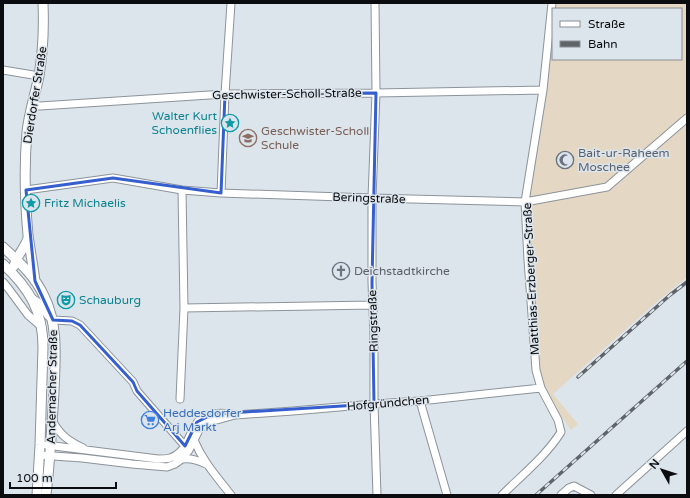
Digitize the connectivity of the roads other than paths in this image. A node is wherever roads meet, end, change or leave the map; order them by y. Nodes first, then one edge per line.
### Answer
1 (44, 3) edge
2 (231, 3) edge
3 (375, 3) edge
4 (552, 3) edge
5 (3, 70) edge
6 (39, 76) junction
7 (543, 90) junction
8 (376, 92) junction
9 (225, 94) junction
10 (32, 105) junction
11 (687, 118) edge
12 (26, 190) junction
13 (182, 190) junction
14 (221, 193) junction
15 (372, 198) junction
16 (525, 202) junction
17 (28, 235) junction
18 (3, 247) edge
19 (16, 260) junction
20 (3, 264) edge
21 (14, 275) junction
22 (35, 281) junction
23 (3, 282) edge
24 (32, 298) junction
25 (373, 305) junction
26 (184, 308) junction
27 (52, 320) junction
28 (42, 327) junction
29 (541, 388) junction
30 (180, 399) dead end
31 (420, 401) junction
32 (374, 404) junction
33 (235, 415) junction
34 (53, 422) junction
35 (687, 431) edge
36 (194, 440) junction
37 (40, 445) junction
38 (51, 446) junction
39 (185, 449) junction
40 (88, 451) junction
41 (200, 453) junction
42 (39, 455) junction
43 (50, 456) junction
44 (182, 459) junction
45 (206, 464) junction
46 (37, 495) edge
47 (46, 495) edge
48 (231, 495) edge
49 (377, 495) edge
50 (447, 495) edge
51 (502, 495) edge
52 (561, 495) edge
53 (591, 495) edge
54 (616, 495) edge

1 - 6 street, Dierdorfer Straße
2 - 9 street
3 - 8 street, Ringstraße
4 - 7 street, Matthias-Erzberger-Straße
5 - 6 street
6 - 10 street, Dierdorfer Straße
7 - 8 street, Geschwister-Scholl-Straße
7 - 16 street, Matthias-Erzberger-Straße
8 - 9 street, Geschwister-Scholl-Straße
8 - 15 street, Ringstraße
9 - 10 street, Geschwister-Scholl-Straße
9 - 14 street
10 - 12 street, Dierdorfer Straße
11 - 16 street, Beringstraße
12 - 13 street, Beringstraße
12 - 17 street, Dierdorfer Straße
13 - 14 street, Beringstraße
13 - 26 street
14 - 15 street, Beringstraße
15 - 16 street, Beringstraße
15 - 25 street, Ringstraße
16 - 29 street, Matthias-Erzberger-Straße
17 - 19 street, Dierdorfer Straße
17 - 22 street, Dierdorfer Straße
18 - 19 street, Andernacher Straße
19 - 21 street, Dierdorfer Straße
19 - 22 street, Andernacher Straße
20 - 21 street, Andernacher Straße
21 - 24 street, Andernacher Straße
22 - 27 street, Andernacher Straße
23 - 28 street, Andernacher Straße
24 - 27 street
24 - 28 street, Andernacher Straße
25 - 26 street
25 - 32 street, Ringstraße
26 - 30 street
27 - 34 street, Andernacher Straße
27 - 39 street
28 - 37 street, Andernacher Straße
29 - 31 street, Hofgründchen
29 - 51 street, Matthias-Erzberger-Straße
31 - 32 street, Hofgründchen
31 - 50 street
32 - 33 street, Hofgründchen
32 - 49 street, Ringstraße
33 - 36 street, Hofgründchen
33 - 39 street, Hofgründchen
34 - 38 street, Andernacher Straße
34 - 40 street
35 - 54 street
36 - 39 street, Hofgründchen
36 - 41 street
37 - 38 street
37 - 42 street, Andernacher Straße
38 - 40 street
38 - 43 street, Andernacher Straße
39 - 40 street
39 - 41 street
39 - 44 street, Hofgründchen
41 - 45 street
42 - 43 street, Hofgründchen
42 - 46 street, Andernacher Straße
43 - 44 street, Hofgründchen
43 - 47 street, Andernacher Straße
44 - 45 street
45 - 48 street
52 - 53 street

